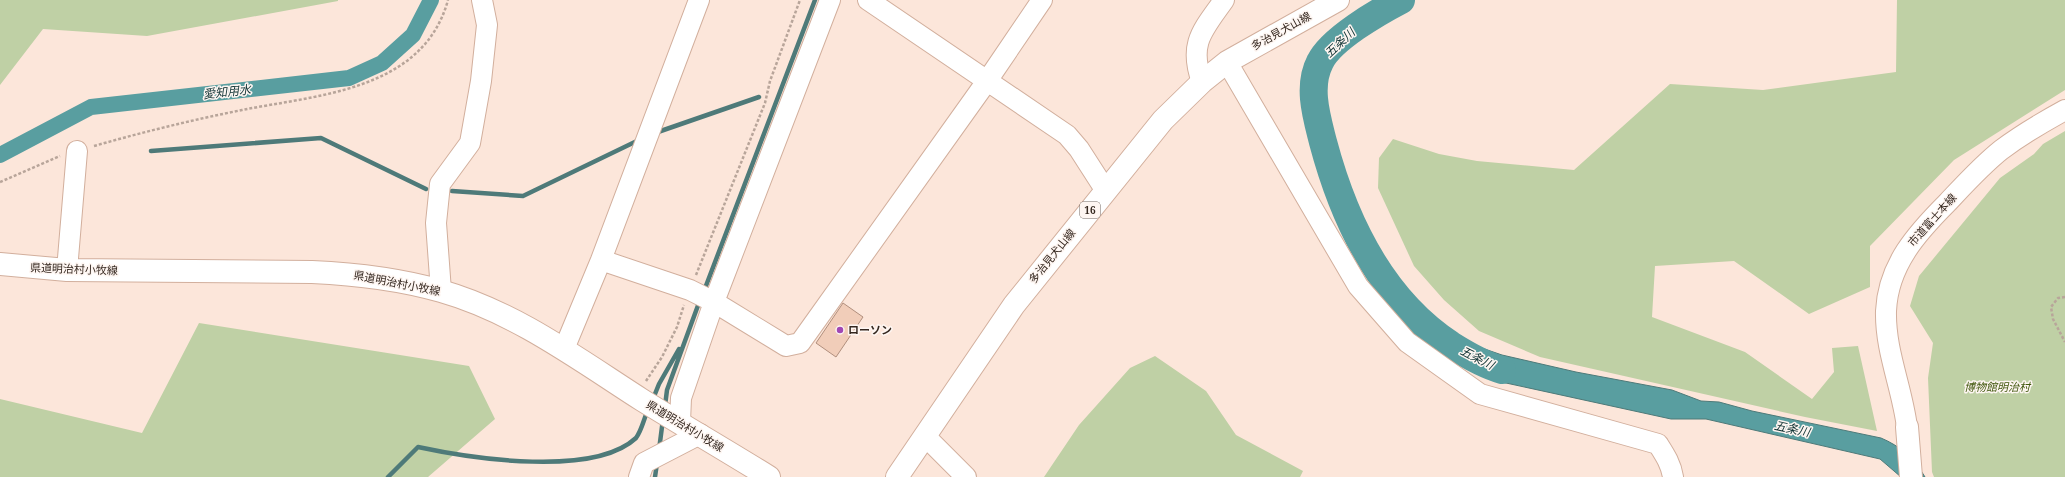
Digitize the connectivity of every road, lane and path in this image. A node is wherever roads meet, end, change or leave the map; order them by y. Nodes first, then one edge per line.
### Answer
1 (448, 0) edge
2 (482, 0) edge
3 (699, 0) edge
4 (800, 0) edge
5 (830, 0) edge
6 (868, 0) edge
7 (1042, 0) edge
8 (1224, 0) edge
9 (1338, 0) edge
10 (1227, 62) junction
11 (986, 81) junction
12 (1202, 82) junction
13 (2065, 110) edge
14 (77, 151) junction
15 (0, 182) edge
16 (1106, 190) junction
17 (601, 260) junction
18 (0, 264) edge
19 (68, 270) junction
20 (441, 291) junction
21 (691, 291) junction
22 (2065, 297) edge
23 (713, 301) junction
24 (2065, 342) edge
25 (564, 349) junction
26 (641, 399) junction
27 (677, 421) junction
28 (1907, 426) joint
29 (700, 434) junction
30 (925, 436) junction
31 (643, 469) edge
32 (769, 477) edge
33 (898, 477) edge
34 (966, 477) edge
35 (1673, 477) edge
36 (1911, 477) edge

1 - 14 path
2 - 20 street
3 - 17 street
4 - 21 path
5 - 23 street
6 - 11 street
7 - 11 street
8 - 12 street
9 - 10 main road, 多治見犬山線 / 16
10 - 12 main road, 多治見犬山線 / 16
10 - 35 street
11 - 16 street
11 - 23 street
12 - 16 main road, 多治見犬山線 / 16
13 - 28 street, 市道富士本線
14 - 15 path
14 - 19 street
16 - 30 main road, 多治見犬山線 / 16
17 - 21 street
17 - 25 street
18 - 19 main road, 県道明治村小牧線
19 - 20 main road, 県道明治村小牧線
20 - 25 main road, 県道明治村小牧線
21 - 23 street
21 - 26 path
22 - 24 path
23 - 27 street
25 - 26 main road, 県道明治村小牧線
26 - 27 main road, 県道明治村小牧線
27 - 29 main road, 県道明治村小牧線
28 - 36 main road
29 - 31 street
29 - 32 main road, 県道明治村小牧線
30 - 33 main road, 多治見犬山線 / 16
30 - 34 street

